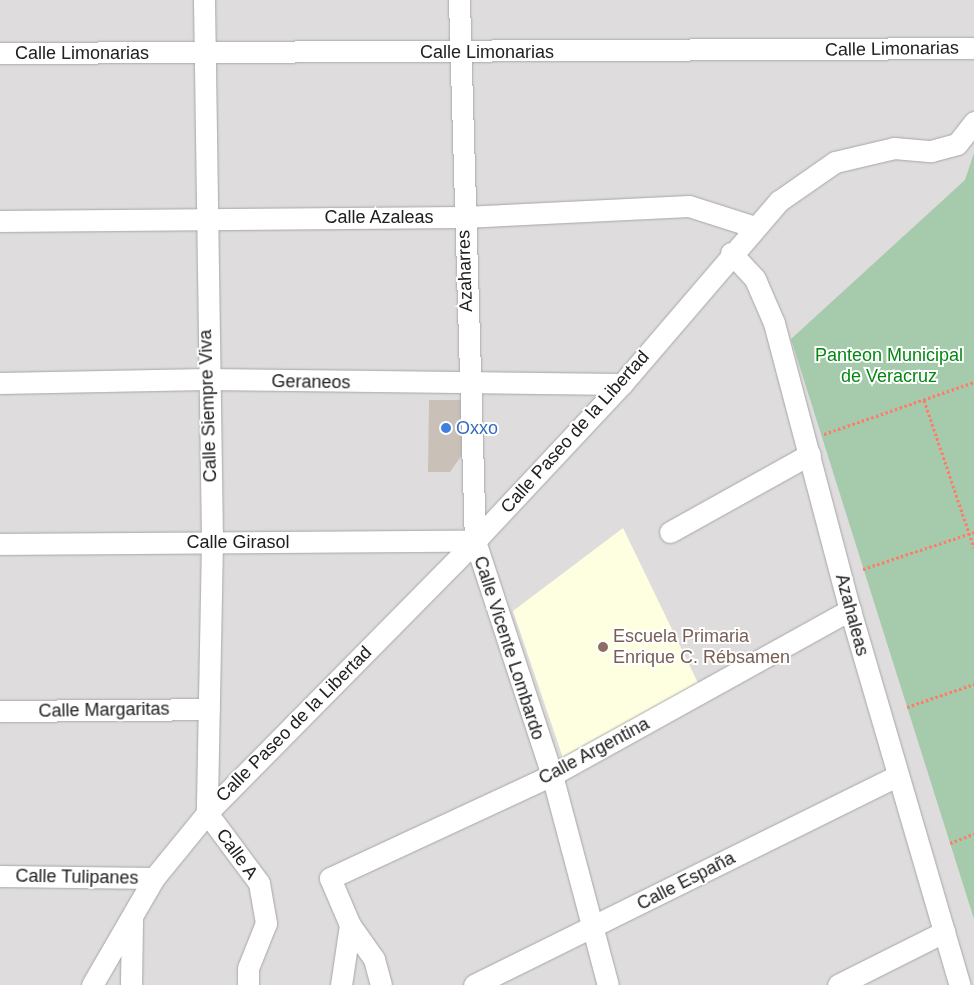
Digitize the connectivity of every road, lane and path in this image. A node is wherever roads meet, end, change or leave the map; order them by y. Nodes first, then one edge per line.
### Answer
1 (204, 0) edge
2 (460, 0) edge
3 (974, 48) edge
4 (0, 53) edge
5 (460, 53) junction
6 (206, 54) junction
7 (974, 122) edge
8 (463, 217) junction
9 (205, 219) junction
10 (0, 221) edge
11 (755, 227) junction
12 (731, 252) junction
13 (207, 379) junction
14 (974, 382) edge
15 (0, 383) edge
16 (622, 384) junction
17 (470, 386) junction
18 (924, 400) junction
19 (821, 435) dead end
20 (810, 454) junction
21 (670, 532) dead end
22 (974, 532) edge
23 (969, 534) junction
24 (475, 541) junction
25 (212, 542) junction
26 (0, 544) edge
27 (974, 548) edge
28 (863, 569) dead end
29 (850, 610) junction
30 (974, 684) edge
31 (907, 707) dead end
32 (209, 709) junction
33 (0, 711) edge
34 (552, 775) junction
35 (898, 775) junction
36 (207, 813) junction
37 (974, 834) edge
38 (950, 843) dead end
39 (0, 876) edge
40 (154, 878) junction
41 (132, 916) junction
42 (350, 925) junction
43 (592, 928) junction
44 (944, 932) junction
45 (92, 985) edge
46 (131, 985) edge
47 (248, 985) edge
48 (341, 985) edge
49 (381, 985) edge
50 (474, 985) edge
51 (608, 985) edge
52 (838, 985) edge
53 (960, 985) edge

1 - 6 street, Calle Siempre Viva
2 - 5 street, Azaharres
3 - 5 street, Calle Limonarias
4 - 6 street, Calle Limonarias
5 - 6 street, Calle Limonarias
5 - 8 street, Azaharres
6 - 9 street, Calle Siempre Viva
7 - 11 street, Calle Paseo de la Libertad
8 - 9 street, Calle Azaleas
8 - 11 street, Calle Azaleas
8 - 17 street, Azaharres
9 - 10 street, Calle Azaleas
9 - 13 street, Calle Siempre Viva
11 - 12 street, Calle Paseo de la Libertad
12 - 16 street, Calle Paseo de la Libertad
12 - 20 street, Azahaleas
13 - 15 street, Geraneos
13 - 17 street, Geraneos
13 - 25 street, Calle Siempre Viva
14 - 18 path
16 - 17 street, Geraneos
16 - 24 street, Calle Paseo de la Libertad
17 - 24 street, Azaharres
18 - 19 path
18 - 23 path
20 - 21 street
20 - 29 street, Azahaleas
22 - 23 path
23 - 27 path
23 - 28 path
24 - 25 street, Calle Girasol
24 - 34 street, Calle Vicente Lombardo
24 - 36 street, Calle Paseo de la Libertad
25 - 26 street, Calle Girasol
25 - 32 street, Calle Siempre Viva
29 - 34 street, Calle Argentina
29 - 35 street, Azahaleas
30 - 31 path
32 - 33 street, Calle Margaritas
32 - 36 street, Calle Siempre Viva
34 - 42 street, Calle Argentina
34 - 43 street, Calle Vicente Lombardo
35 - 43 street, Calle España
35 - 44 street, Azahaleas
36 - 40 street, Calle Paseo de la Libertad
36 - 47 street, Calle A
37 - 38 path
39 - 40 street, Calle Tulipanes
40 - 41 street, Calle Paseo de la Libertad
41 - 45 street, Calle Paseo de la Libertad
41 - 46 street
42 - 48 street
42 - 49 street
43 - 50 street, Calle España
43 - 51 street, Calle Vicente Lombardo
44 - 52 street
44 - 53 street, Azahaleas

